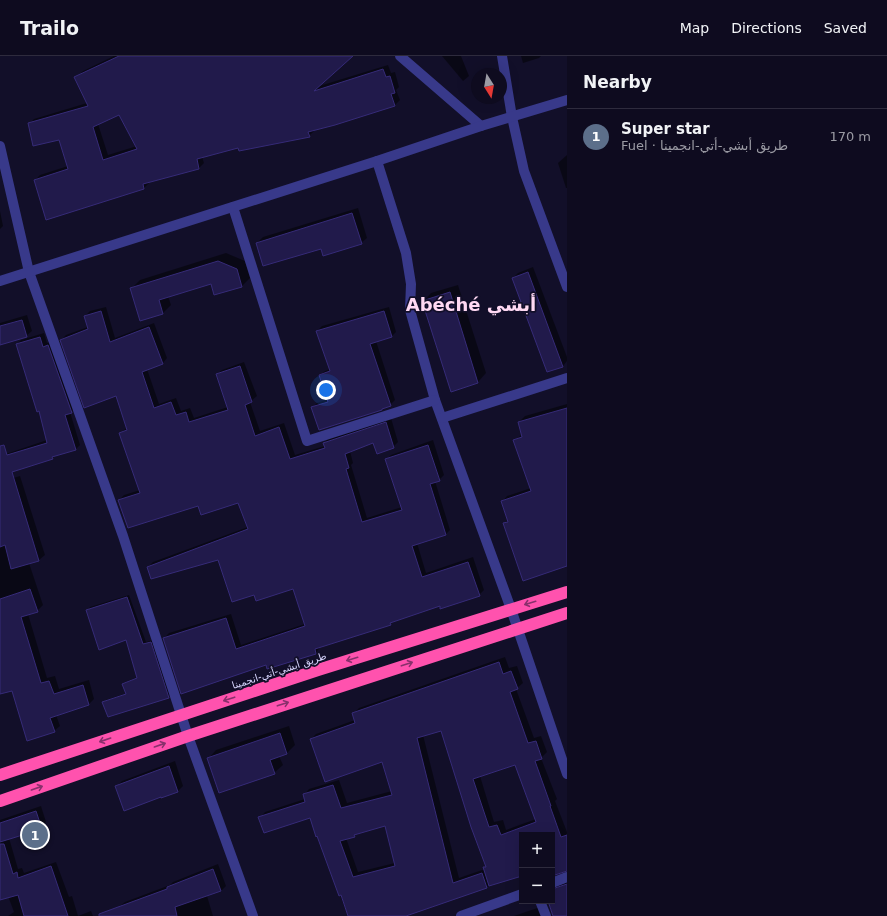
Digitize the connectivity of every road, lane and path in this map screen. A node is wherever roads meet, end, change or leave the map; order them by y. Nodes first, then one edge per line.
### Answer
1 (400, 56) edge
2 (502, 56) edge
3 (567, 100) edge
4 (512, 117) junction
5 (481, 126) junction
6 (0, 146) edge
7 (378, 161) junction
8 (233, 207) junction
9 (29, 272) junction
10 (0, 281) edge
11 (567, 287) edge
12 (567, 378) edge
13 (435, 400) junction
14 (442, 418) junction
15 (567, 592) edge
16 (511, 609) junction
17 (567, 613) edge
18 (517, 629) junction
19 (182, 715) junction
20 (188, 736) junction
21 (567, 774) edge
22 (0, 775) edge
23 (0, 801) edge
24 (567, 877) edge
25 (555, 882) edge
26 (519, 895) edge
27 (541, 904) edge
28 (253, 916) edge
29 (461, 916) edge
30 (546, 916) edge

1 - 5 street
2 - 4 street
3 - 4 street
4 - 5 street
4 - 11 street
5 - 7 street
6 - 9 street
7 - 8 street
7 - 13 street
8 - 9 street
8 - 13 street
9 - 10 street
9 - 19 street
12 - 14 street
13 - 14 street
14 - 16 street
15 -> 16 highway, طريق أبشي-أتي-انجمينا
16 - 18 street
16 -> 19 highway, طريق أبشي-أتي-انجمينا
17 - 18 highway
20 -> 18 highway
18 - 21 street
19 - 20 street
19 -> 22 highway, طريق أبشي-أتي-انجمينا
23 -> 20 highway
20 - 28 street
24 - 25 street
26 - 29 street
27 - 30 street

